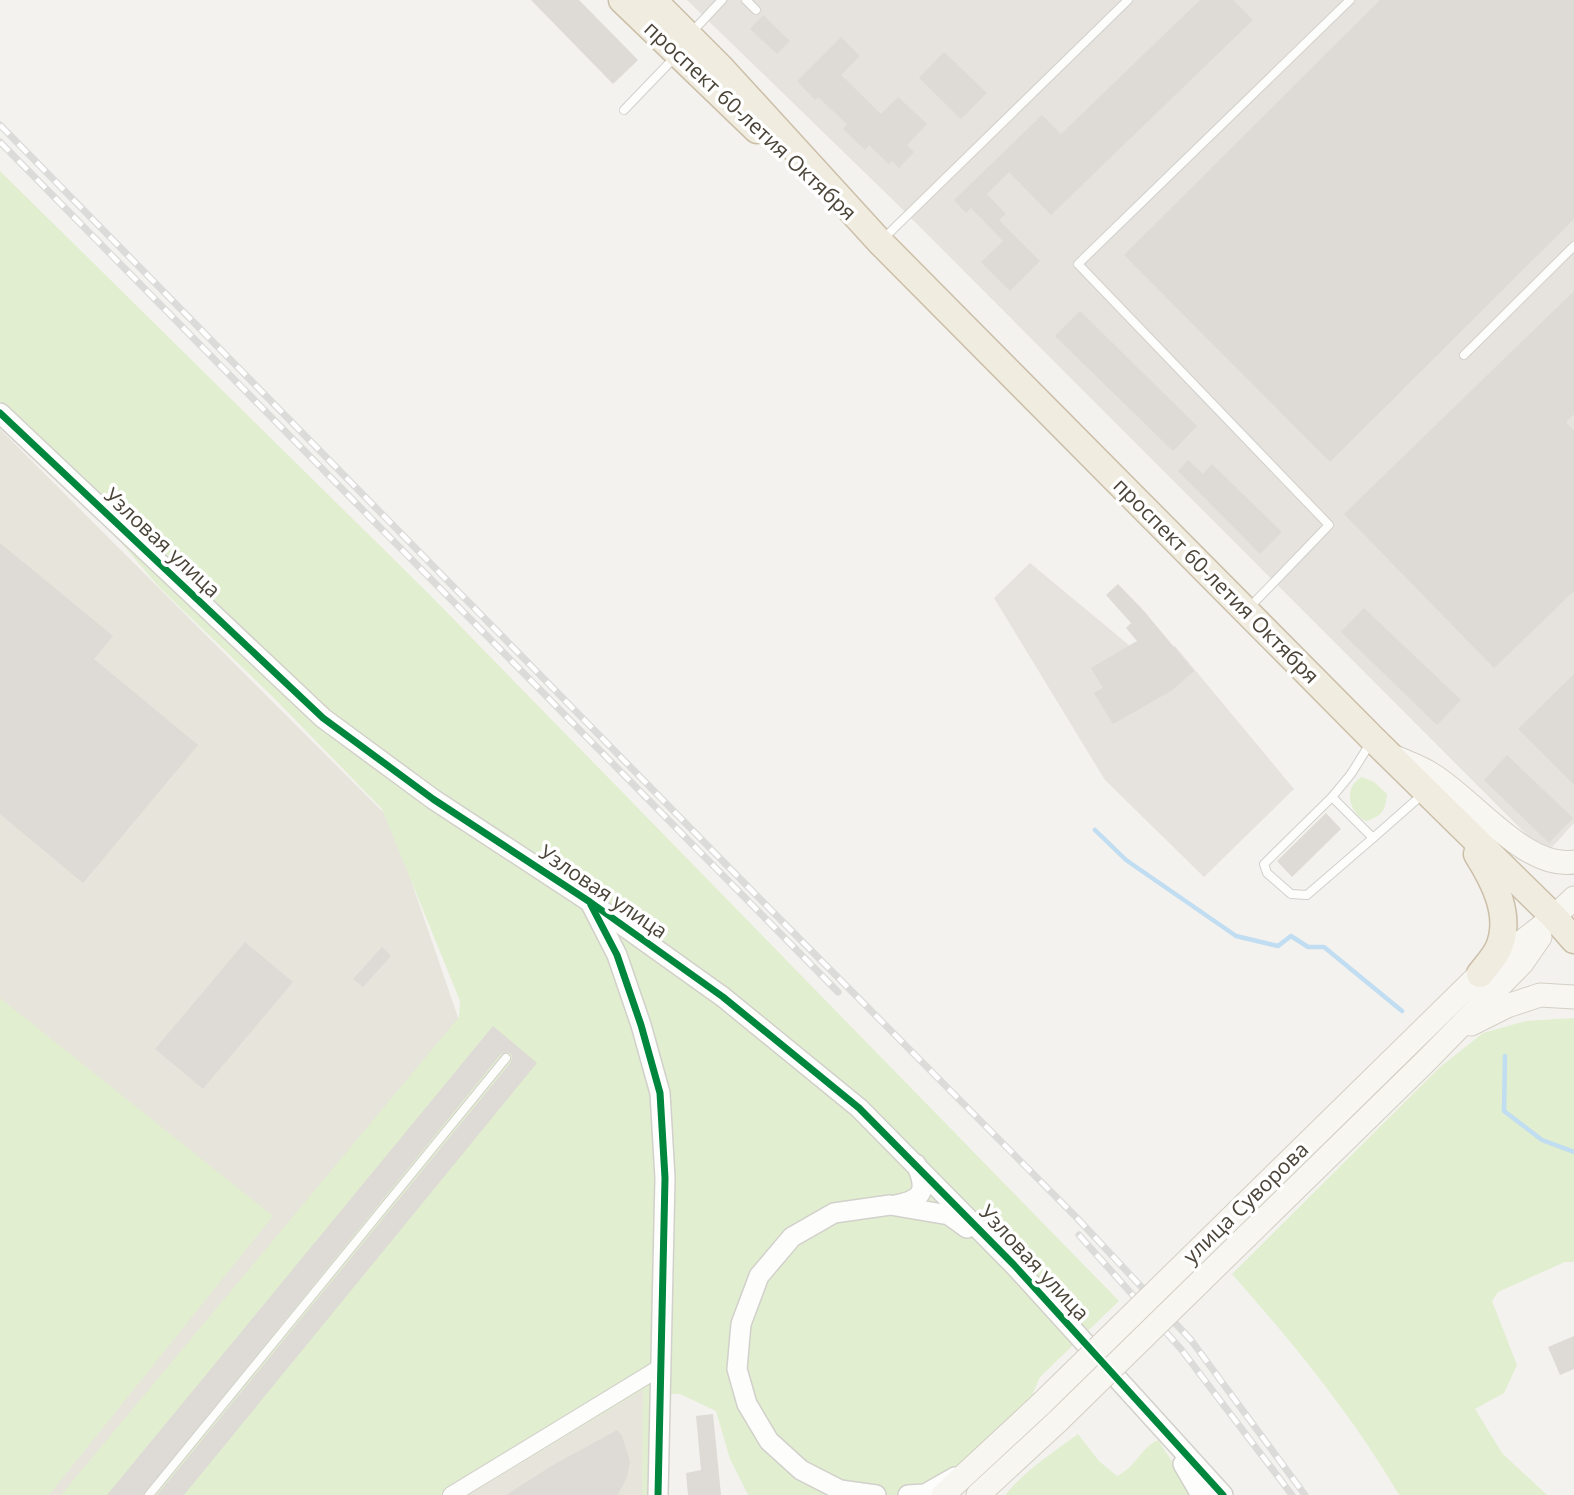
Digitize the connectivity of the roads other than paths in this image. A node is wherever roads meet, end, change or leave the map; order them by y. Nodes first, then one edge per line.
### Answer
1 (622, 0) edge
2 (653, 0) edge
3 (722, 0) edge
4 (746, 0) edge
5 (1128, 0) edge
6 (1350, 0) edge
7 (756, 10) dead end
8 (683, 45) junction
9 (624, 110) dead end
10 (880, 242) junction
11 (1574, 246) edge
12 (1464, 355) dead end
13 (0, 413) edge
14 (1246, 611) junction
15 (1380, 746) junction
16 (1426, 792) junction
17 (1332, 797) junction
18 (1457, 823) junction
19 (1373, 838) junction
20 (1574, 862) edge
21 (1574, 898) edge
22 (590, 902) junction
23 (1554, 917) junction
24 (1574, 934) edge
25 (1574, 940) edge
26 (1480, 974) junction
27 (1574, 997) edge
28 (506, 1058) dead end
29 (1426, 1061) junction
30 (916, 1164) junction
31 (890, 1205) junction
32 (1014, 1265) junction
33 (661, 1367) junction
34 (1058, 1421) junction
35 (1160, 1428) junction
36 (974, 1466) junction
37 (149, 1495) edge
38 (450, 1495) edge
39 (658, 1495) edge
40 (876, 1495) edge
41 (908, 1495) edge
42 (943, 1495) edge
43 (978, 1495) edge
44 (990, 1495) edge
45 (1201, 1495) edge
46 (1223, 1495) edge

1 - 8 highway, проспект 60-летия Октября
2 - 8 highway, проспект 60-летия Октября
3 - 8 lane
4 - 7 lane
5 - 10 lane
6 - 14 lane
8 - 9 lane
8 - 10 highway, проспект 60-летия Октября
10 - 14 highway, проспект 60-летия Октября
11 - 12 lane
13 - 22 street, Узловая улица
14 - 15 highway, проспект 60-летия Октября
15 - 16 highway, проспект 60-летия Октября
15 - 17 lane
15 - 20 main road
16 - 18 highway, проспект 60-летия Октября
16 - 19 lane
17 - 19 lane
17 - 19 lane
18 - 23 highway, проспект 60-летия Октября
18 - 26 highway
21 - 23 main road, улица Суворова
22 - 30 street, Узловая улица
22 - 33 street
23 - 24 highway
23 - 25 highway
23 - 26 main road, улица Суворова
23 - 29 main road, улица Суворова
26 - 36 main road, улица Суворова, bridge
27 - 29 main road
28 - 37 lane
29 - 34 main road, улица Суворова, bridge
30 - 31 street
30 - 32 street, Узловая улица
31 - 32 street
31 - 40 street
32 - 35 street, Узловая улица
33 - 38 street
33 - 39 street
34 - 43 main road, улица Суворова
34 - 44 street
35 - 45 street
35 - 46 street
36 - 41 street
36 - 42 main road, улица Суворова

